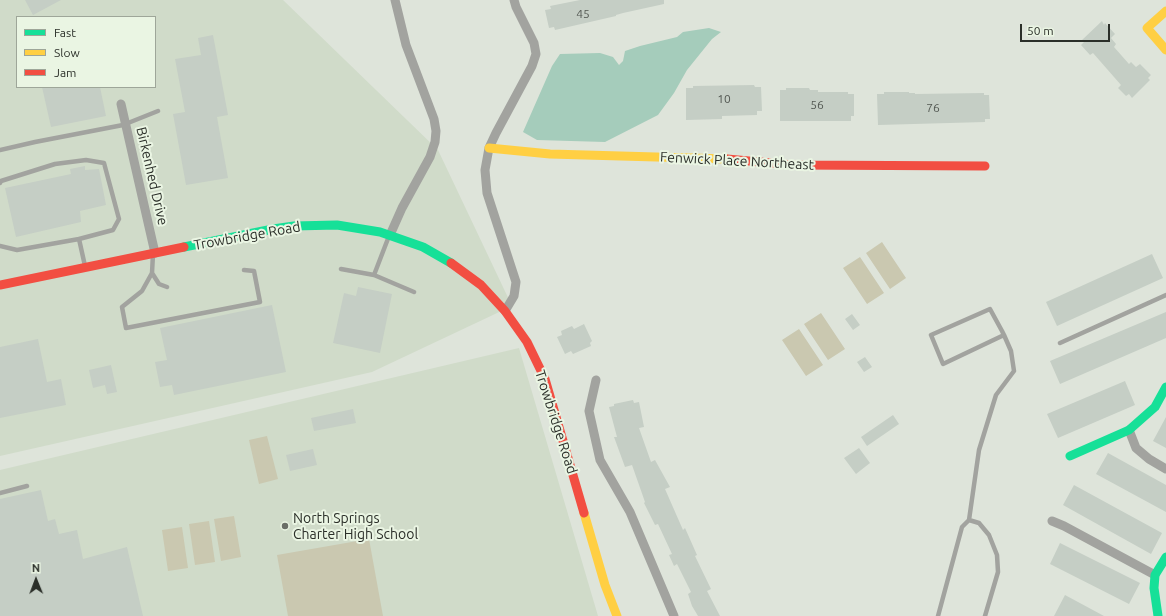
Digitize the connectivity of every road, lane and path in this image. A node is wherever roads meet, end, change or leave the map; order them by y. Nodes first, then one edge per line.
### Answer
1 (395, 0) edge
2 (514, 0) edge
3 (1166, 11) edge
4 (1166, 50) edge
5 (121, 104) dead end
6 (158, 110) dead end
7 (126, 124) junction
8 (489, 148) junction
9 (0, 150) edge
10 (985, 166) dead end
11 (0, 183) edge
12 (390, 235) junction
13 (79, 239) junction
14 (0, 246) edge
15 (154, 254) junction
16 (85, 267) junction
17 (341, 269) dead end
18 (244, 270) dead end
19 (152, 273) junction
20 (374, 275) junction
21 (0, 285) edge
22 (167, 287) dead end
23 (414, 292) dead end
24 (1166, 295) edge
25 (505, 310) junction
26 (1004, 335) junction
27 (1060, 343) dead end
28 (596, 380) dead end
29 (1166, 387) edge
30 (1129, 430) junction
31 (1070, 456) dead end
32 (1166, 469) edge
33 (27, 486) dead end
34 (0, 493) edge
35 (969, 520) junction
36 (1052, 521) dead end
37 (1166, 557) edge
38 (1155, 576) junction
39 (670, 615) edge
40 (618, 616) edge
41 (938, 616) edge
42 (985, 616) edge
43 (1158, 616) edge

1 - 12 street
2 - 8 street
3 - 4 street
5 - 7 street, Birkenhed Drive
6 - 7 lane
7 - 9 lane
7 - 15 street, Birkenhed Drive
8 - 10 street, Fenwick Place Northeast
8 - 25 street
11 - 13 lane
12 - 15 street, Trowbridge Road
12 - 20 lane
12 - 25 street, Trowbridge Road
13 - 14 lane
13 - 16 lane
15 - 16 street, Trowbridge Road
15 - 19 lane
16 - 21 street, Trowbridge Road
17 - 20 lane
18 - 19 lane
19 - 22 lane
20 - 23 lane
24 - 27 lane
25 - 40 street, Trowbridge Road
26 - 26 lane
26 - 35 lane
28 - 39 street
29 - 30 street
30 - 31 street
30 - 32 street
33 - 34 lane
35 - 41 lane
35 - 42 lane
36 - 38 street
37 - 38 street
38 - 43 street

